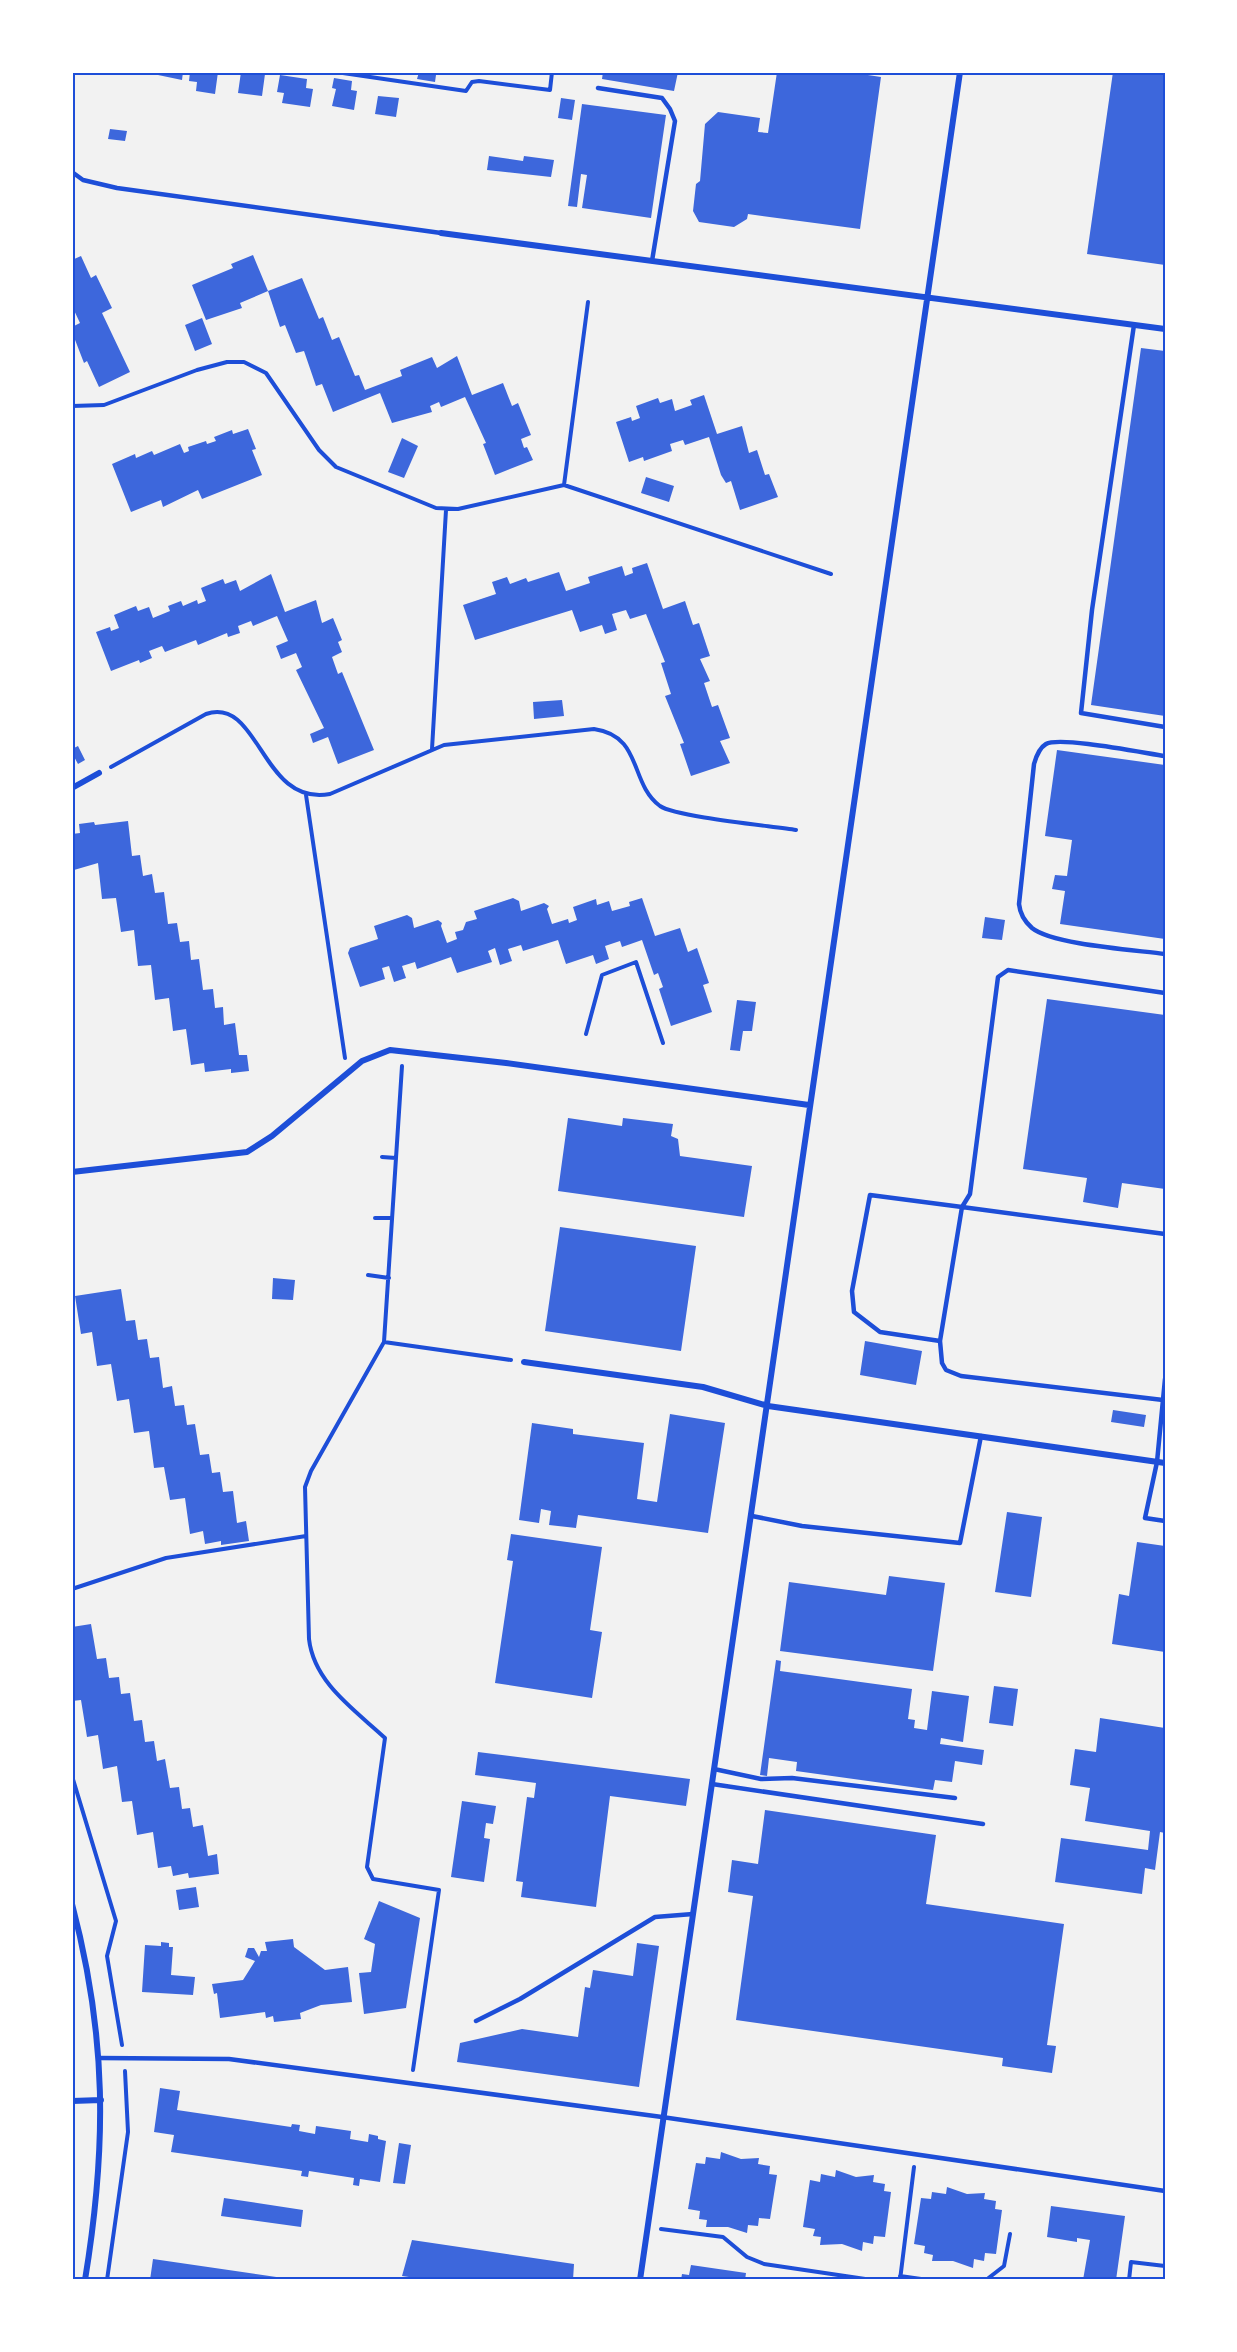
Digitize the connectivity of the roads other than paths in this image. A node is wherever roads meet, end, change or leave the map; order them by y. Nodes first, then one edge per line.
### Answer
1 (960, 72) edge
2 (598, 88) dead end
3 (72, 172) edge
4 (441, 233) joint
5 (652, 261) junction
6 (925, 297) junction
7 (1134, 325) junction
8 (1165, 329) edge
9 (1165, 728) edge
10 (1165, 756) edge
11 (99, 773) road end
12 (73, 786) edge
13 (1165, 954) edge
14 (1165, 993) edge
15 (809, 1105) junction
16 (72, 1172) edge
17 (962, 1207) junction
18 (1165, 1234) edge
19 (940, 1341) junction
20 (524, 1362) road end
21 (1165, 1379) edge
22 (1163, 1400) junction
23 (768, 1406) junction
24 (981, 1437) junction
25 (1157, 1462) junction
26 (1165, 1463) edge
27 (752, 1516) junction
28 (1165, 1521) edge
29 (714, 1769) junction
30 (712, 1784) junction
31 (955, 1798) dead end
32 (983, 1824) dead end
33 (72, 1904) edge
34 (693, 1914) junction
35 (476, 2021) dead end
36 (99, 2058) junction
37 (100, 2100) junction
38 (72, 2101) edge
39 (663, 2117) junction
40 (1165, 2192) edge
41 (85, 2280) edge
42 (640, 2280) edge

1 - 6 street
2 - 5 lane
3 - 4 lane
4 - 5 street
5 - 6 street
6 - 7 street
6 - 15 street
7 - 8 street
7 - 9 lane
10 - 13 lane
11 - 12 street
14 - 17 lane
15 - 16 street
15 - 23 street
17 - 18 lane
17 - 19 lane
17 - 19 lane
19 - 22 lane
20 - 23 street
21 - 22 lane
22 - 25 lane
23 - 24 street
23 - 27 street
24 - 25 street
24 - 27 lane
25 - 26 street
25 - 28 lane
27 - 29 street
29 - 30 street
29 - 31 lane
30 - 32 lane
30 - 34 street
33 - 36 street
34 - 35 lane
34 - 39 street
36 - 37 street
36 - 39 lane
37 - 38 street
37 - 41 street
39 - 40 lane
39 - 42 street

